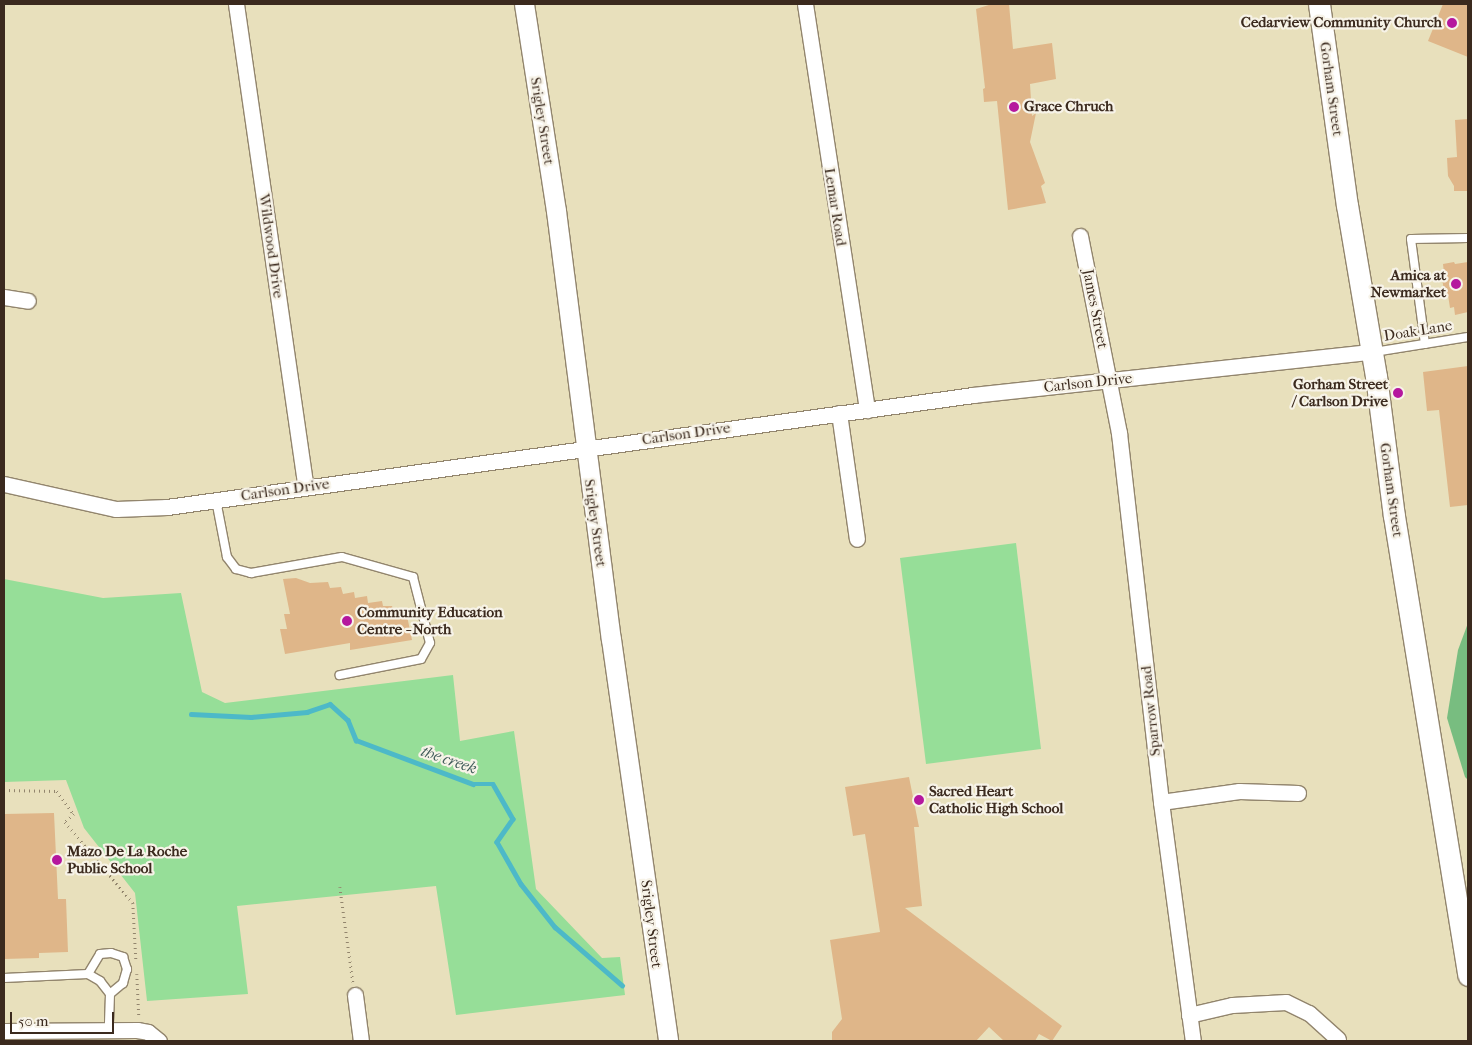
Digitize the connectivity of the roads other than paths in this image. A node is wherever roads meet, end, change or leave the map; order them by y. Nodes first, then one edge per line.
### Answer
1 (236, 4) edge
2 (524, 4) edge
3 (805, 4) edge
4 (1319, 4) edge
5 (1080, 236) dead end
6 (1468, 238) edge
7 (4, 297) edge
8 (28, 301) dead end
9 (1468, 337) edge
10 (1425, 344) junction
11 (1372, 352) junction
12 (1109, 381) junction
13 (867, 410) junction
14 (839, 413) junction
15 (585, 448) junction
16 (4, 484) edge
17 (306, 488) junction
18 (216, 500) junction
19 (857, 539) dead end
20 (340, 675) dead end
21 (1298, 793) dead end
22 (1161, 802) junction
23 (1464, 908) edge
24 (88, 974) junction
25 (1468, 975) edge
26 (4, 978) edge
27 (110, 994) junction
28 (355, 995) road end
29 (1189, 1015) junction
30 (109, 1030) junction
31 (4, 1031) edge
32 (1338, 1039) dead end
33 (159, 1041) edge
34 (361, 1041) edge
35 (668, 1041) edge
36 (1193, 1041) edge

1 - 17 street, Wildwood Drive
2 - 15 street, Srigley Street
3 - 13 street, Lemar Road
4 - 11 main road, Gorham Street
5 - 12 street, James Street
6 - 10 lane
7 - 8 street
9 - 10 lane, Doak Lane
10 - 11 lane, Doak Lane
11 - 12 street, Carlson Drive
11 - 23 main road, Gorham Street
12 - 13 street, Carlson Drive
12 - 22 street, Sparrow Road
13 - 14 street, Carlson Drive
14 - 15 street, Carlson Drive
14 - 19 street
15 - 17 street, Carlson Drive
15 - 35 street, Srigley Street
16 - 18 street, Carlson Drive
17 - 18 street, Carlson Drive
18 - 20 lane
21 - 22 street
22 - 29 street, Sparrow Road
23 - 25 main road, Gorham Street
24 - 26 lane
24 - 27 lane
24 - 27 lane
27 - 30 lane
28 - 34 street
29 - 32 street
29 - 36 street, Sparrow Road
30 - 31 street
30 - 33 street

